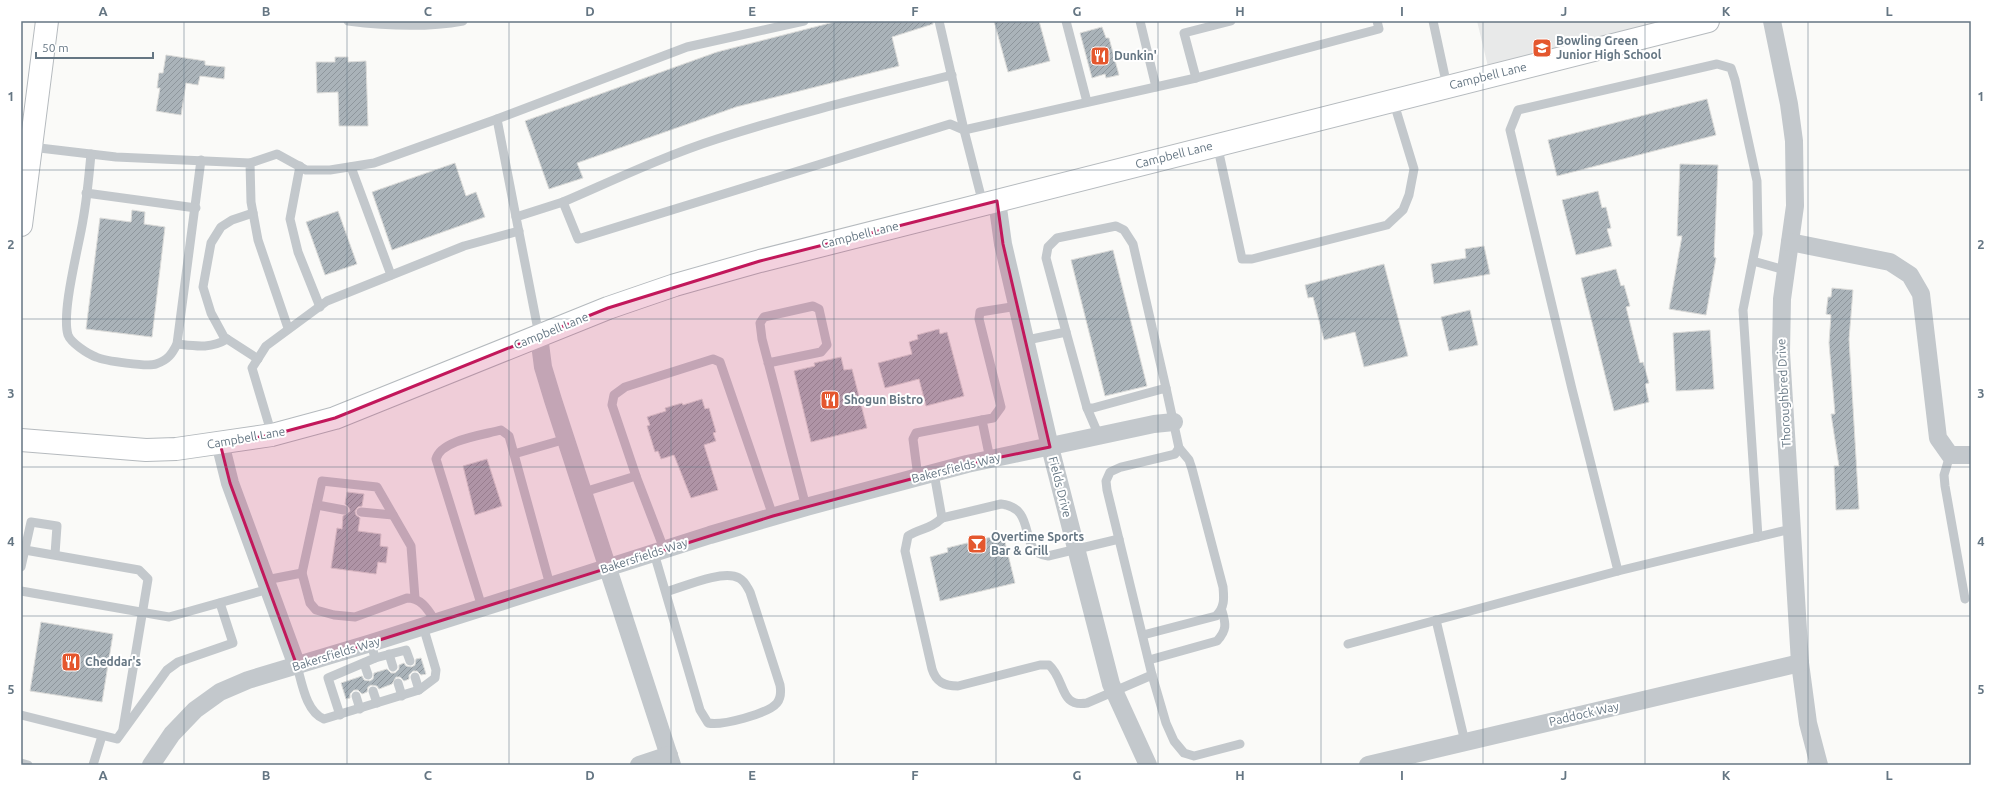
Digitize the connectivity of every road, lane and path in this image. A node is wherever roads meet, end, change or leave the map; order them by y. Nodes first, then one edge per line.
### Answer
1 (47, 21) edge
2 (348, 21) edge
3 (463, 21) edge
4 (804, 21) edge
5 (940, 21) edge
6 (1066, 21) edge
7 (1140, 21) edge
8 (1231, 21) edge
9 (1377, 21) edge
10 (1432, 21) edge
11 (1708, 21) edge
12 (1772, 21) edge
13 (952, 75) junction
14 (1196, 78) junction
15 (1447, 86) junction
16 (1156, 87) junction
17 (1393, 100) junction
18 (1087, 102) junction
19 (497, 119) junction
20 (964, 130) junction
21 (1217, 144) junction
22 (31, 147) junction
23 (91, 154) junction
24 (201, 160) junction
25 (250, 163) junction
26 (300, 166) junction
27 (351, 167) junction
28 (86, 193) junction
29 (563, 202) junction
30 (990, 202) junction
31 (196, 208) junction
32 (253, 213) junction
33 (516, 217) junction
34 (21, 225) edge
35 (518, 231) junction
36 (1790, 242) junction
37 (1752, 261) junction
38 (1785, 270) junction
39 (391, 275) junction
40 (1018, 306) junction
41 (320, 307) junction
42 (288, 328) junction
43 (1066, 332) junction
44 (539, 336) junction
45 (227, 339) junction
46 (1027, 340) junction
47 (177, 344) junction
48 (258, 359) junction
49 (768, 363) junction
50 (1166, 388) junction
51 (1087, 408) junction
52 (982, 420) junction
53 (1174, 422) junction
54 (272, 435) junction
55 (1099, 436) junction
56 (566, 439) junction
57 (21, 440) edge
58 (220, 444) junction
59 (1050, 447) junction
60 (1179, 448) junction
61 (514, 454) junction
62 (1950, 455) junction
63 (1971, 455) edge
64 (990, 459) junction
65 (926, 475) junction
66 (636, 476) junction
67 (584, 492) junction
68 (317, 505) junction
69 (806, 507) junction
70 (344, 510) dead end
71 (361, 512) dead end
72 (393, 515) junction
73 (773, 516) junction
74 (942, 518) junction
75 (1791, 529) junction
76 (1758, 537) junction
77 (1119, 539) junction
78 (25, 550) junction
79 (1077, 550) junction
80 (659, 551) junction
81 (55, 554) junction
82 (21, 568) edge
83 (608, 568) junction
84 (1618, 571) junction
85 (302, 573) junction
86 (267, 584) junction
87 (550, 585) junction
88 (21, 590) edge
89 (666, 592) junction
90 (415, 598) junction
91 (1965, 599) dead end
92 (220, 603) junction
93 (482, 607) junction
94 (1222, 610) junction
95 (142, 613) junction
96 (1436, 620) junction
97 (429, 624) junction
98 (1143, 635) junction
99 (1348, 644) dead end
100 (373, 651) junction
101 (388, 654) junction
102 (1149, 660) junction
103 (410, 661) dead end
104 (364, 663) junction
105 (1800, 663) junction
106 (297, 666) junction
107 (393, 667) dead end
108 (348, 671) junction
109 (368, 675) dead end
110 (1152, 675) junction
111 (415, 677) dead end
112 (351, 680) dead end
113 (398, 683) dead end
114 (419, 690) junction
115 (373, 691) dead end
116 (1114, 691) junction
117 (356, 696) dead end
118 (402, 696) junction
119 (377, 704) junction
120 (360, 709) junction
121 (21, 715) edge
122 (340, 715) junction
123 (122, 732) junction
124 (102, 736) junction
125 (1466, 742) junction
126 (1240, 744) dead end
127 (670, 760) edge
128 (1399, 761) edge
129 (21, 763) edge
130 (28, 765) edge
131 (93, 765) edge
132 (151, 765) edge
133 (639, 765) edge
134 (1148, 765) edge
135 (1368, 765) edge
136 (1819, 765) edge

1 - 22 main road
2 - 3 lane
4 - 19 lane
5 - 13 lane
6 - 18 lane
7 - 16 lane
8 - 14 lane
9 - 14 lane
10 - 15 lane
11 - 15 main road, Campbell Lane
12 - 36 street, Thoroughbred Drive
13 - 20 lane
13 - 29 lane
14 - 16 lane
15 - 17 main road, Campbell Lane
16 - 18 lane
17 - 21 main road, Campbell Lane
17 - 21 lane
18 - 20 lane
19 - 27 lane
19 - 33 lane
20 - 29 lane
20 - 30 lane
21 - 30 main road, Campbell Lane
22 - 23 lane
22 - 34 main road
23 - 24 lane
23 - 28 lane
24 - 25 lane
24 - 31 lane
25 - 26 lane
25 - 32 lane
26 - 27 lane
26 - 41 lane
27 - 39 lane
28 - 31 lane
28 - 47 lane
29 - 33 lane
30 - 40 street, Fields Drive
30 - 44 main road, Campbell Lane
31 - 47 lane
32 - 42 lane
32 - 45 lane
33 - 35 lane
35 - 39 lane
35 - 44 lane
36 - 38 street, Thoroughbred Drive
36 - 62 street
37 - 38 lane
37 - 76 lane
37 - 84 lane
38 - 75 street, Thoroughbred Drive
39 - 41 lane
40 - 46 street, Fields Drive
40 - 52 lane
41 - 42 lane
42 - 48 lane
43 - 46 lane
43 - 50 lane
43 - 51 lane
44 - 54 main road, Campbell Lane
44 - 56 street
45 - 47 lane
45 - 48 lane
46 - 59 street, Fields Drive
48 - 54 lane
49 - 49 lane
49 - 69 lane
50 - 51 lane
50 - 53 lane
51 - 55 lane
52 - 64 lane
52 - 65 lane
53 - 55 street, Bakersfields Way
53 - 60 lane
54 - 58 main road, Campbell Lane
55 - 59 street, Bakersfields Way
56 - 61 lane
56 - 67 street
57 - 58 main road, Campbell Lane
58 - 86 street
59 - 64 street, Bakersfields Way
59 - 79 street, Fields Drive
60 - 77 lane
60 - 94 lane
61 - 87 lane
61 - 93 lane
62 - 63 street
62 - 91 lane
64 - 65 street, Bakersfields Way
65 - 69 street, Bakersfields Way
65 - 74 lane
66 - 67 lane
66 - 73 lane
66 - 80 lane
67 - 83 street
68 - 70 lane
68 - 72 lane
68 - 85 lane
69 - 73 street, Bakersfields Way
71 - 72 lane
72 - 90 lane
73 - 80 street, Bakersfields Way
74 - 79 lane
74 - 116 lane
75 - 76 lane
75 - 105 street, Thoroughbred Drive
76 - 84 lane
77 - 79 lane
77 - 98 lane
78 - 81 lane
78 - 81 lane
78 - 82 lane
79 - 116 street, Fields Drive
80 - 83 street, Bakersfields Way
80 - 89 lane
81 - 95 lane
83 - 87 street, Bakersfields Way
83 - 127 street
84 - 96 lane
85 - 86 lane
85 - 90 lane
86 - 92 lane
86 - 106 street
87 - 93 street, Bakersfields Way
88 - 95 lane
89 - 89 lane
90 - 97 lane
92 - 95 lane
92 - 123 lane
93 - 97 street, Bakersfields Way
94 - 98 lane
94 - 102 lane
95 - 123 lane
96 - 99 lane
96 - 125 lane
97 - 100 street, Bakersfields Way
97 - 114 lane
98 - 102 lane
100 - 101 lane
100 - 104 lane
100 - 106 street, Bakersfields Way
101 - 103 lane
101 - 107 lane
102 - 110 lane
104 - 108 lane
104 - 109 lane
105 - 125 street, Paddock Way
105 - 136 street, Thoroughbred Drive
106 - 122 lane
106 - 132 street, Bakersfields Way
108 - 112 lane
108 - 122 lane
110 - 116 lane
110 - 126 lane
111 - 114 lane
113 - 118 lane
114 - 118 lane
115 - 119 lane
116 - 134 street, Fields Drive
117 - 120 lane
118 - 119 lane
119 - 120 lane
120 - 122 lane
121 - 124 lane
123 - 124 lane
124 - 131 lane
125 - 128 street, Paddock Way
127 - 133 street
128 - 135 street, Paddock Way
129 - 130 lane

